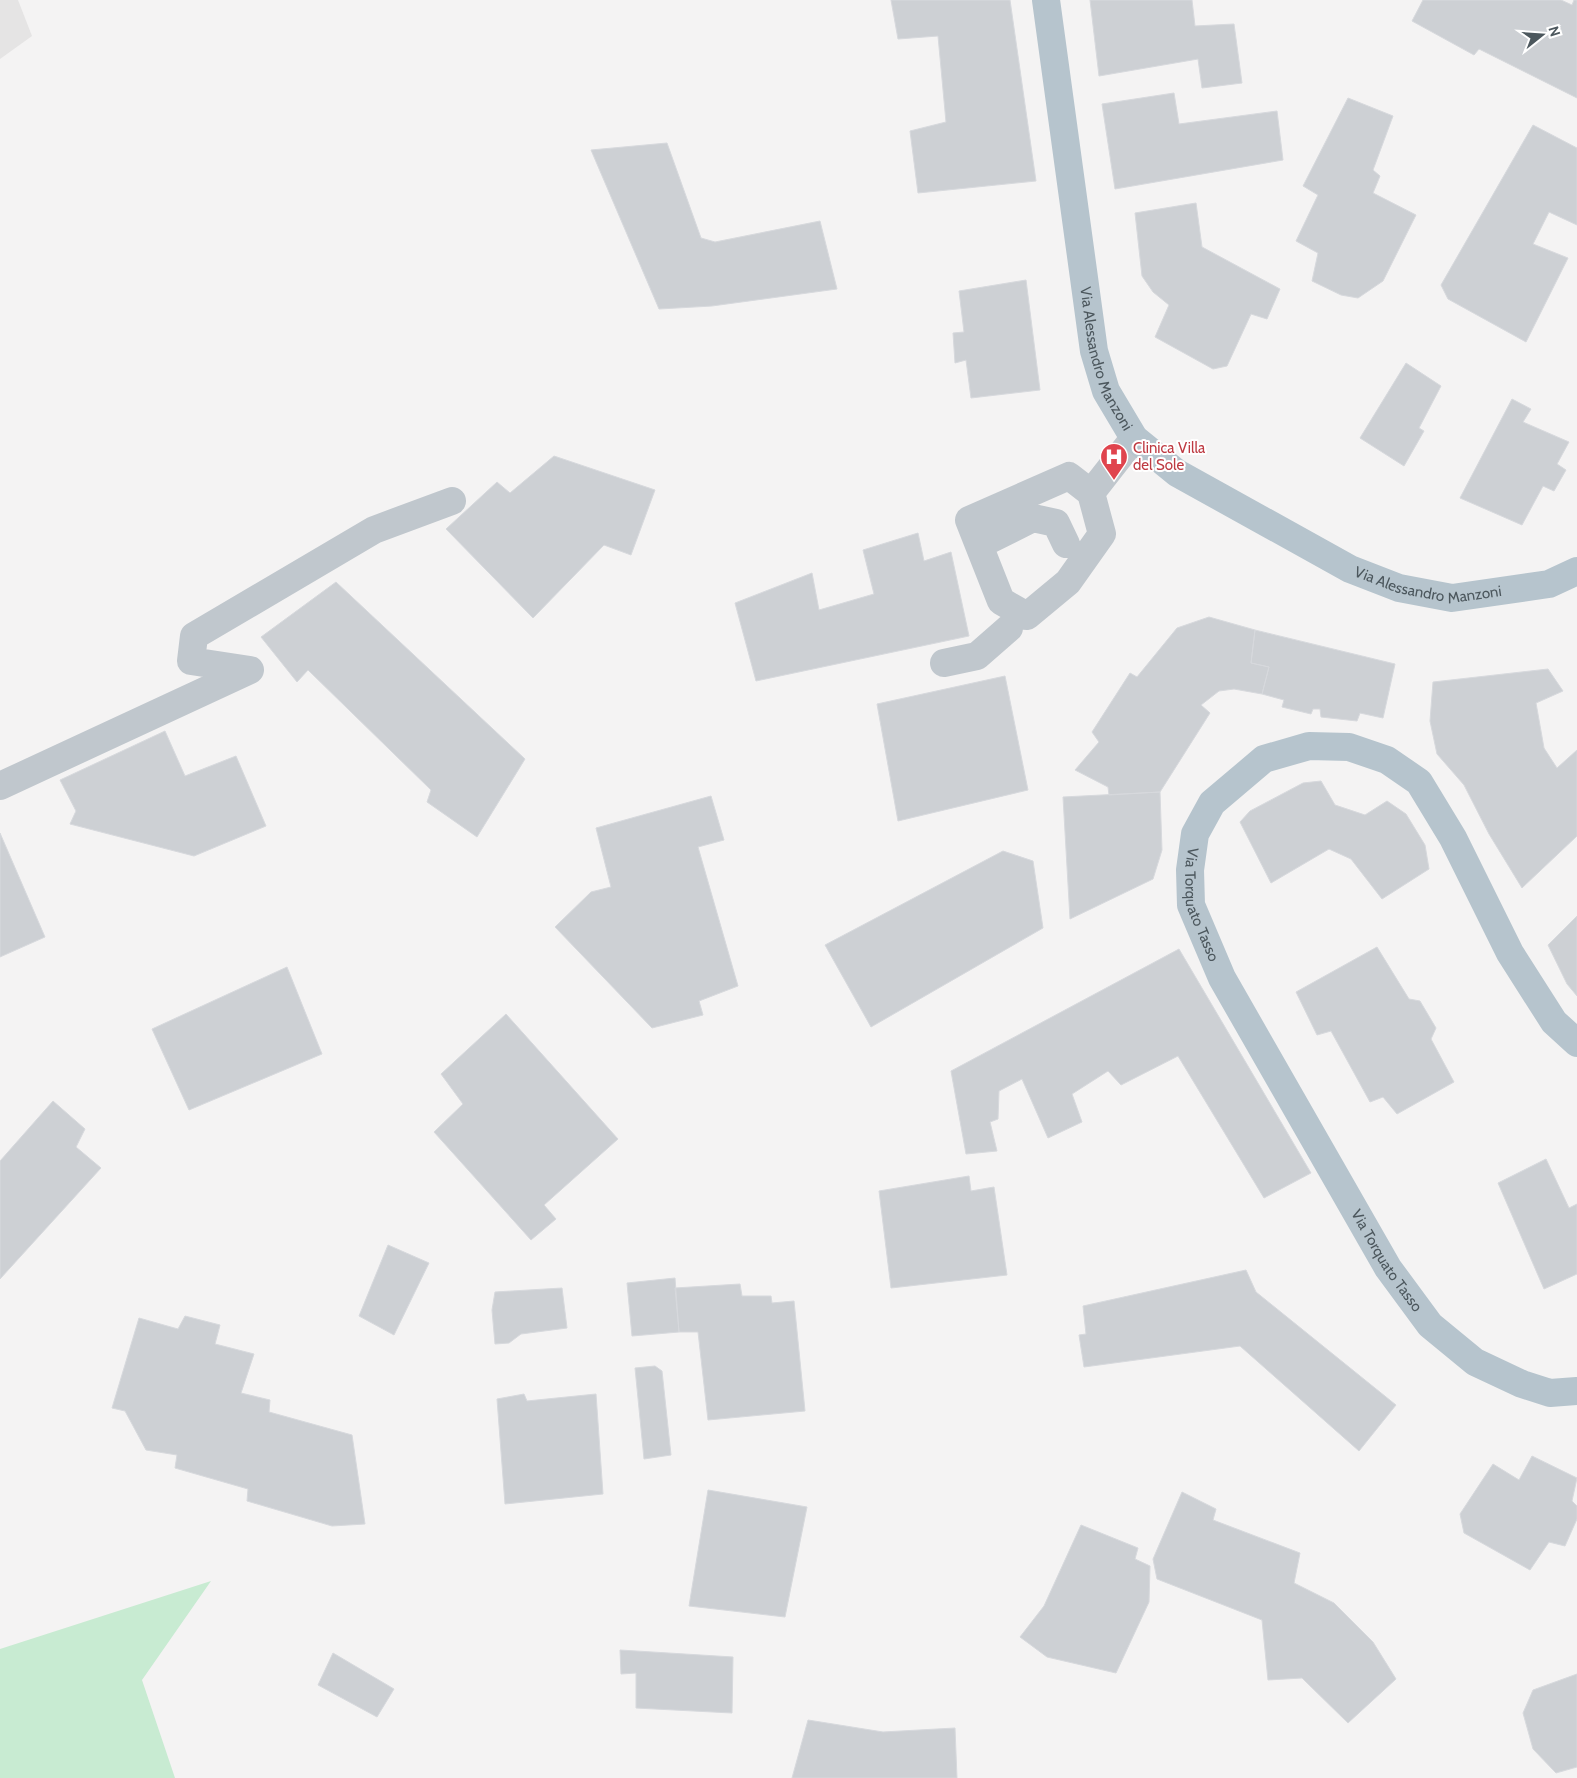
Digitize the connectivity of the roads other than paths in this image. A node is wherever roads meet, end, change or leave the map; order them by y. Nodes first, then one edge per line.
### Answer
1 (1046, 0) edge
2 (1134, 438) junction
3 (1091, 493) junction
4 (452, 501) dead end
5 (1066, 544) dead end
6 (979, 545) junction
7 (1577, 571) edge
8 (1009, 628) dead end
9 (944, 663) dead end
10 (0, 786) edge
11 (1577, 1042) edge
12 (1577, 1391) edge

1 - 2 main road, Via Alessandro Manzoni
2 - 3 lane
2 - 7 main road, Via Alessandro Manzoni
3 - 6 lane
3 - 6 lane
4 - 10 lane
5 - 6 lane
8 - 9 lane
11 - 12 main road, Via Torquato Tasso

